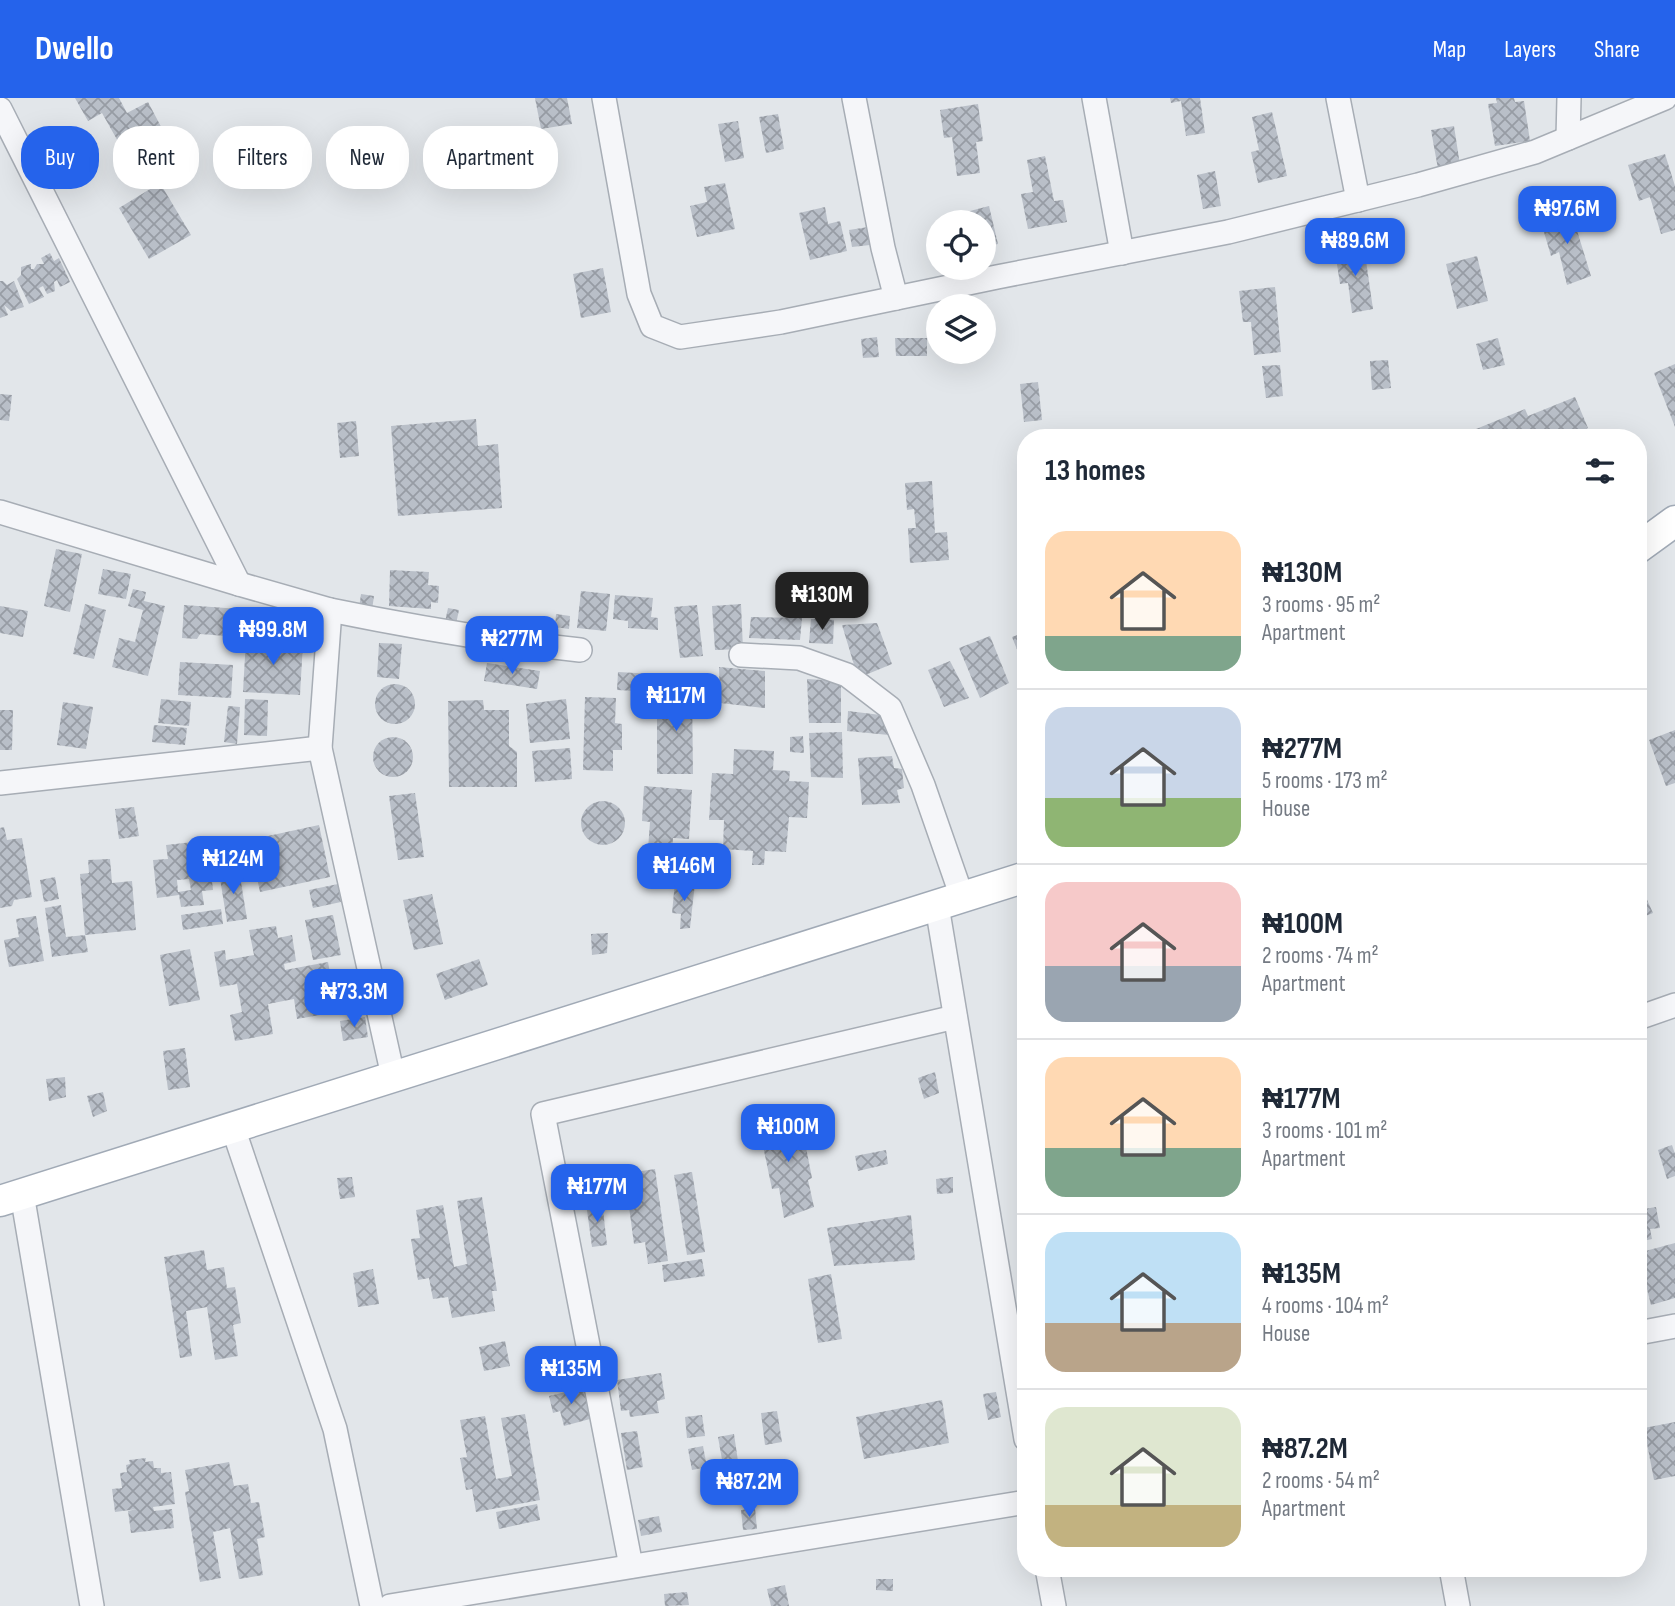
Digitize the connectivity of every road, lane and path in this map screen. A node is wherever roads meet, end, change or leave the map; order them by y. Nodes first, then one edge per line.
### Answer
1 (604, 98) edge
2 (854, 98) edge
3 (1094, 98) edge
4 (1338, 98) edge
5 (1569, 98) edge
6 (1665, 98) edge
7 (0, 109) edge
8 (1568, 138) junction
9 (1358, 200) junction
10 (1122, 253) junction
11 (896, 298) junction
12 (0, 512) edge
13 (1675, 521) edge
14 (1647, 541) edge
15 (239, 584) junction
16 (330, 610) junction
17 (580, 650) dead end
18 (741, 655) dead end
19 (320, 748) junction
20 (0, 783) edge
21 (1017, 880) edge
22 (949, 902) junction
23 (1675, 1005) edge
24 (1647, 1015) edge
25 (955, 1017) junction
26 (393, 1076) junction
27 (233, 1128) junction
28 (11, 1197) edge
29 (1675, 1326) edge
30 (1647, 1331) edge
31 (1017, 1386) edge
32 (1017, 1503) edge
33 (631, 1566) junction
34 (1049, 1577) edge
35 (1453, 1577) edge
36 (92, 1606) edge
37 (372, 1606) edge
38 (390, 1606) edge
39 (1054, 1606) edge
40 (1458, 1606) edge

1 - 11 street
2 - 11 street
3 - 10 street
4 - 9 street
5 - 8 street
6 - 8 street
7 - 15 street
8 - 9 street
9 - 10 street
10 - 11 street
12 - 15 street
13 - 14 main road
15 - 16 street
16 - 17 street
16 - 19 street
18 - 22 street
19 - 20 street
19 - 26 street
21 - 22 main road
22 - 25 street
22 - 26 main road
23 - 24 street
25 - 31 street
25 - 33 street
26 - 27 main road
27 - 28 main road
27 - 37 street
28 - 36 street
29 - 30 street
32 - 33 street
33 - 38 street
34 - 39 street
35 - 40 street

